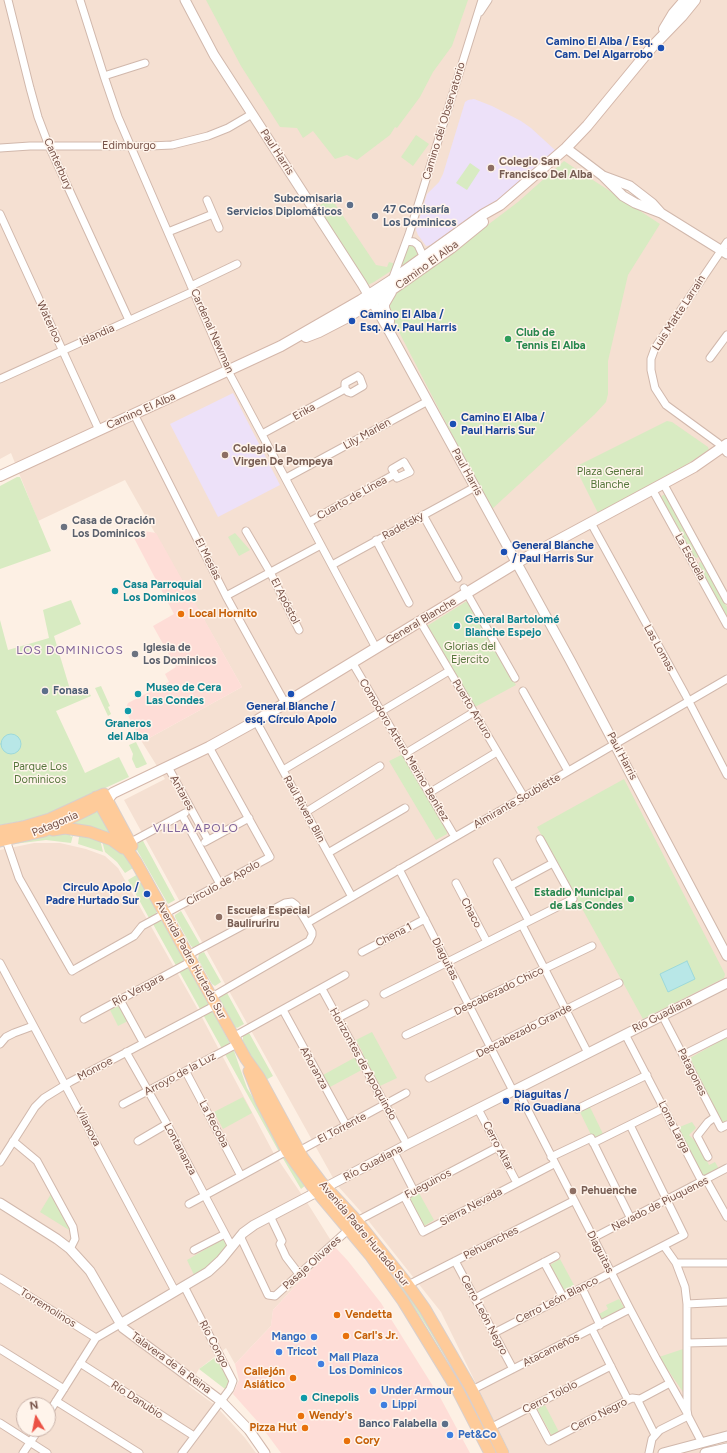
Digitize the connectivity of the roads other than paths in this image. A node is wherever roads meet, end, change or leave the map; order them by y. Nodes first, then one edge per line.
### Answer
1 (8, 0) edge
2 (80, 0) edge
3 (185, 0) edge
4 (482, 0) edge
5 (488, 0) edge
6 (685, 0) edge
7 (695, 0) edge
8 (476, 19) junction
9 (652, 47) junction
10 (145, 63) dead end
11 (104, 76) junction
12 (252, 114) junction
13 (49, 146) junction
14 (132, 146) junction
15 (0, 148) edge
16 (566, 148) junction
17 (206, 200) dead end
18 (500, 205) junction
19 (0, 214) edge
20 (213, 214) junction
21 (218, 228) dead end
22 (168, 232) junction
23 (407, 241) junction
24 (725, 249) edge
25 (425, 257) junction
26 (237, 264) dead end
27 (415, 274) junction
28 (392, 285) junction
29 (192, 288) junction
30 (371, 299) junction
31 (128, 320) junction
32 (388, 328) junction
33 (727, 335) edge
34 (62, 350) junction
35 (710, 358) dead end
36 (228, 371) junction
37 (0, 379) edge
38 (345, 389) dead end
39 (428, 401) junction
40 (134, 414) junction
41 (99, 430) junction
42 (262, 434) junction
43 (726, 448) edge
44 (395, 474) dead end
45 (0, 476) edge
46 (286, 478) junction
47 (662, 483) junction
48 (475, 487) junction
49 (652, 489) junction
50 (423, 515) junction
51 (309, 522) junction
52 (590, 523) junction
53 (246, 531) dead end
54 (376, 540) junction
55 (321, 545) junction
56 (703, 557) junction
57 (693, 562) junction
58 (516, 563) junction
59 (332, 565) junction
60 (270, 572) junction
61 (458, 578) dead end
62 (465, 590) junction
63 (226, 596) junction
64 (727, 600) edge
65 (410, 602) dead end
66 (420, 622) junction
67 (727, 624) edge
68 (300, 630) dead end
69 (376, 648) junction
70 (352, 662) junction
71 (449, 671) junction
72 (515, 678) dead end
73 (727, 679) edge
74 (522, 691) dead end
75 (688, 701) junction
76 (285, 703) junction
77 (381, 712) junction
78 (474, 712) junction
79 (256, 720) junction
80 (615, 744) junction
81 (209, 747) junction
82 (406, 752) junction
83 (497, 752) junction
84 (380, 766) dead end
85 (168, 767) junction
86 (283, 770) junction
87 (568, 771) junction
88 (727, 775) edge
89 (429, 793) junction
90 (104, 797) junction
91 (524, 797) junction
92 (405, 808) dead end
93 (191, 810) junction
94 (306, 812) junction
95 (182, 815) junction
96 (248, 818) junction
97 (0, 831) edge
98 (44, 831) junction
99 (455, 837) junction
100 (540, 839) dead end
101 (208, 840) junction
102 (3, 841) edge
103 (131, 842) junction
104 (199, 845) junction
105 (328, 853) junction
106 (136, 862) junction
107 (497, 862) dead end
108 (552, 863) junction
109 (399, 869) junction
110 (456, 883) dead end
111 (220, 884) junction
112 (510, 886) junction
113 (352, 897) junction
114 (166, 914) junction
115 (425, 920) junction
116 (529, 921) junction
117 (307, 923) junction
118 (522, 925) junction
119 (487, 942) junction
120 (592, 946) dead end
121 (362, 952) dead end
122 (727, 956) edge
123 (190, 958) junction
124 (447, 962) junction
125 (0, 963) edge
126 (544, 968) junction
127 (345, 975) dead end
128 (727, 982) edge
129 (619, 983) dead end
130 (322, 989) junction
131 (384, 994) dead end
132 (120, 1000) junction
133 (214, 1001) junction
134 (365, 1004) dead end
135 (469, 1005) junction
136 (283, 1010) junction
137 (566, 1010) junction
138 (662, 1015) junction
139 (338, 1018) junction
140 (84, 1019) dead end
141 (33, 1026) junction
142 (727, 1033) edge
143 (626, 1034) junction
144 (406, 1035) dead end
145 (235, 1040) junction
146 (143, 1042) junction
147 (0, 1044) edge
148 (491, 1047) junction
149 (126, 1052) junction
150 (588, 1053) junction
151 (683, 1055) junction
152 (246, 1059) junction
153 (186, 1072) junction
154 (646, 1075) junction
155 (429, 1078) dead end
156 (65, 1085) junction
157 (515, 1090) junction
158 (149, 1091) junction
159 (406, 1093) dead end
160 (123, 1104) dead end
161 (385, 1104) junction
162 (664, 1108) junction
163 (478, 1109) junction
164 (577, 1109) dead end
165 (715, 1117) junction
166 (167, 1124) junction
167 (346, 1125) junction
168 (630, 1125) junction
169 (724, 1126) edge
170 (404, 1138) dead end
171 (592, 1140) junction
172 (13, 1141) junction
173 (138, 1141) dead end
174 (498, 1147) junction
175 (287, 1151) junction
176 (299, 1151) junction
177 (394, 1152) junction
178 (708, 1157) dead end
179 (553, 1160) junction
180 (0, 1162) edge
181 (727, 1168) edge
182 (241, 1176) junction
183 (705, 1180) junction
184 (517, 1183) junction
185 (321, 1190) junction
186 (414, 1191) junction
187 (205, 1196) junction
188 (404, 1196) junction
189 (667, 1200) junction
190 (573, 1201) junction
191 (0, 1203) edge
192 (189, 1204) dead end
193 (270, 1216) junction
194 (727, 1217) edge
195 (631, 1219) junction
196 (357, 1221) junction
197 (348, 1230) junction
198 (225, 1234) junction
199 (240, 1236) junction
200 (593, 1238) junction
201 (664, 1246) junction
202 (232, 1247) junction
203 (70, 1249) junction
204 (194, 1250) dead end
205 (556, 1256) dead end
206 (455, 1261) junction
207 (544, 1262) junction
208 (676, 1263) junction
209 (727, 1263) edge
210 (610, 1273) junction
211 (299, 1274) junction
212 (0, 1278) edge
213 (408, 1285) junction
214 (184, 1286) junction
215 (582, 1288) junction
216 (175, 1291) junction
217 (563, 1297) junction
218 (475, 1298) junction
219 (727, 1302) edge
220 (686, 1304) junction
221 (630, 1309) junction
222 (120, 1324) junction
223 (600, 1325) junction
224 (592, 1329) junction
225 (494, 1333) junction
226 (96, 1338) junction
227 (727, 1342) edge
228 (687, 1343) junction
229 (0, 1349) edge
230 (80, 1363) junction
231 (611, 1366) junction
232 (513, 1369) junction
233 (670, 1383) junction
234 (64, 1389) junction
235 (472, 1390) junction
236 (458, 1391) junction
237 (637, 1399) junction
238 (628, 1400) junction
239 (56, 1401) joint
240 (221, 1401) junction
241 (531, 1407) junction
242 (688, 1414) junction
243 (0, 1423) edge
244 (490, 1428) junction
245 (655, 1435) junction
246 (194, 1436) junction
247 (727, 1436) edge
248 (33, 1437) edge
249 (30, 1442) junction
250 (702, 1443) junction
251 (727, 1448) edge
252 (678, 1451) edge
253 (23, 1453) edge
254 (47, 1453) edge
255 (139, 1453) edge
256 (182, 1453) edge
257 (265, 1453) edge
258 (490, 1453) edge
259 (503, 1453) edge
260 (649, 1453) edge
261 (663, 1453) edge
262 (705, 1453) edge

1 - 13 street, Canterbury
2 - 11 street, Cardenal Newman
3 - 12 street, Paul Harris
4 - 8 street, Camino del Observatorio
5 - 8 street
6 - 9 main road, Camino El Alba
7 - 9 main road, Camino El Alba
8 - 23 street, Camino del Observatorio
9 - 16 main road, Camino El Alba
10 - 11 street
11 - 14 street, Cardenal Newman
12 - 14 street, Edimburgo
12 - 30 street, Paul Harris
13 - 14 street, Edimburgo
13 - 15 street, Edimburgo
13 - 31 street, Canterbury
14 - 22 street, Cardenal Newman
16 - 18 main road, Camino El Alba
16 - 24 street
17 - 20 street
18 - 25 main road, Camino El Alba
18 - 27 main road, Camino El Alba
19 - 34 street, Waterloo
20 - 21 street
20 - 22 street
22 - 29 street, Cardenal Newman
23 - 25 street
23 - 28 street, Camino del Observatorio
24 - 43 street, Luis Matte Larraín
25 - 27 street
25 - 28 main road, Camino El Alba
26 - 29 street, Islandia
27 - 28 main road, Camino El Alba
28 - 30 main road, Camino El Alba
28 - 32 main road
29 - 31 street, Islandia
29 - 36 street, Cardenal Newman
30 - 32 street, Paul Harris
30 - 36 main road, Camino El Alba
31 - 34 street, Islandia
32 - 39 street, Paul Harris
33 - 35 street
34 - 37 street, Islandia
34 - 41 street, Waterloo
36 - 40 main road, Camino El Alba
36 - 42 street, Cardenal Newman
38 - 42 street, Erika
39 - 46 street, Lily Marlen
39 - 48 street, Paul Harris
40 - 41 main road, Camino El Alba
40 - 63 street, El Mesías
41 - 45 main road, Camino El Alba
42 - 46 street, Cardenal Newman
43 - 47 main road, General Blanche
44 - 51 street, Cuarto de Línea
46 - 51 street, Cardenal Newman
47 - 49 main road, General Blanche
47 - 56 street, La Escuela
48 - 50 street, Radetsky
48 - 58 street, Paul Harris
49 - 52 main road, General Blanche
49 - 57 street, La Escuela
50 - 54 street, Radetsky
50 - 61 street
51 - 55 street, Cardenal Newman
52 - 58 main road, General Blanche
52 - 75 street, Las Lomas
53 - 60 street
54 - 59 street, Radetsky
54 - 65 street
55 - 59 street, Cardenal Newman
55 - 60 street, El Apóstol
56 - 57 street
56 - 64 street, La Escuela
57 - 67 street, La Escuela
58 - 62 main road, General Blanche
58 - 80 street, Paul Harris
59 - 69 street, Cardenal Newman
60 - 63 street, El Apóstol
60 - 68 street, El Apóstol
62 - 66 main road, General Blanche
62 - 72 street
63 - 76 street, El Mesías
66 - 69 main road, General Blanche
66 - 71 street, Puerto Arturo
69 - 70 main road, General Blanche
70 - 76 main road, General Blanche
70 - 77 street, Comodoro Arturo Merino Benitez
71 - 77 street
71 - 78 street, Puerto Arturo
73 - 75 street, Almirante Soublette
74 - 87 street
75 - 80 street, Almirante Soublette
75 - 88 street, Las Lomas
76 - 79 main road, General Blanche
77 - 82 street, Comodoro Arturo Merino Benitez
77 - 86 street
78 - 82 street
78 - 83 street, Puerto Arturo
79 - 81 main road, General Blanche
79 - 86 street, Raúl Rivera Blin
80 - 87 street, Almirante Soublette
80 - 122 street, Paul Harris
81 - 85 main road, General Blanche
81 - 96 street, Círculo de Apolo
82 - 89 street, Comodoro Arturo Merino Benitez
83 - 89 street
83 - 91 street, Puerto Arturo
84 - 94 street
85 - 90 main road, General Blanche
85 - 93 street, Antares
86 - 94 street, Raúl Rivera Blin
87 - 91 street, Almirante Soublette
89 - 99 street, Comodoro Arturo Merino Benitez
90 - 97 main road, Patagonia
90 - 98 main road, Patagonia
90 - 103 main road, Avenida Padre Hurtado Sur
90 - 106 main road, Avenida Padre Hurtado Sur
91 - 99 street, Almirante Soublette
92 - 105 street
93 - 95 street
93 - 101 street, Antares
94 - 105 street, Raúl Rivera Blin
95 - 103 street
95 - 104 street, Antares
96 - 101 street
96 - 111 street, Círculo de Apolo
98 - 102 main road, Patagonia
98 - 106 main road
99 - 109 street, Almirante Soublette
100 - 108 street
101 - 104 street
102 - 114 street, Círculo de Apolo
103 - 106 main road, Avenida Padre Hurtado Sur
104 - 111 street, Antares
105 - 113 street, Raúl Rivera Blin
106 - 114 main road, Avenida Padre Hurtado Sur
107 - 112 street
108 - 112 street
108 - 116 street
109 - 113 street, Almirante Soublette
109 - 115 street, Diaguitas
110 - 119 street, Chaco
111 - 114 street, Círculo de Apolo
112 - 116 street
113 - 117 street, Almirante Soublette
114 - 123 main road, Avenida Padre Hurtado Sur
115 - 121 street, Chena 1
115 - 124 street, Diaguitas
116 - 118 street
117 - 123 street, Río Vergara
117 - 133 street, Monroe
118 - 119 street
118 - 126 street
119 - 124 street
120 - 126 street, Descabezado Chico
123 - 132 street, Río Vergara
123 - 133 main road, Avenida Padre Hurtado Sur
124 - 131 street
124 - 135 street, Diaguitas
125 - 141 street, Vilanova
126 - 135 street, Descabezado Chico
126 - 137 street
127 - 130 street, Arroyo de la Luz
128 - 138 street, Río Guadiana
129 - 137 street, Descabezado Grande
130 - 136 street, Arroyo de la Luz
130 - 139 street, Horizontes de Apoquindo
132 - 140 street, Río Vergara
132 - 146 street
133 - 145 main road, Avenida Padre Hurtado Sur
133 - 146 street, Monroe
134 - 139 street
135 - 144 street, Descabezado Chico
135 - 148 street, Diaguitas
136 - 145 street, Arroyo de la Luz
136 - 167 street, Añoranza
137 - 148 street, Descabezado Grande
137 - 150 street
138 - 143 street, Río Guadiana
138 - 151 street, Patagones
139 - 161 street, Horizontes de Apoquindo
141 - 147 street
141 - 156 street, Vilanova
142 - 151 street
143 - 150 street, Río Guadiana
143 - 154 street, Loma Larga
145 - 152 main road, Avenida Padre Hurtado Sur
145 - 153 street, Arroyo de la Luz
146 - 149 street, Monroe
148 - 155 street, Descabezado Grande
148 - 157 street, Diaguitas
149 - 156 street, Monroe
149 - 158 street, Lontananza
150 - 157 street, Río Guadiana
151 - 165 street, Patagones
152 - 175 main road, Avenida Padre Hurtado Sur
152 - 176 main road, Avenida Padre Hurtado Sur
153 - 158 street, Arroyo de la Luz
153 - 182 street, La Recoba
154 - 162 street, Loma Larga
154 - 164 street
156 - 172 street, Monroe
156 - 216 street, Vilanova
157 - 163 street, Río Guadiana
157 - 179 street, Diaguitas
158 - 160 street, Arroyo de la Luz
158 - 166 street, Lontananza
159 - 161 street, El Torrente
161 - 167 street, El Torrente
161 - 170 street, Horizontes de Apoquindo
162 - 168 street, Sierra Nevada
162 - 183 street, Loma Larga
163 - 174 street, Cerro Altar
163 - 177 street, Río Guadiana
165 - 169 street, Patagones
165 - 178 street
166 - 173 street
166 - 187 street, Lontananza
167 - 176 street, El Torrente
168 - 171 street, Sierra Nevada
168 - 189 street
171 - 179 street, Sierra Nevada
171 - 195 street
172 - 180 street, Monroe
172 - 203 street
174 - 184 street, Cerro Altar
174 - 186 street, Fueguinos
175 - 182 street
175 - 185 main road, Avenida Padre Hurtado Sur
176 - 185 main road, Avenida Padre Hurtado Sur
177 - 185 street, Río Guadiana
177 - 186 street
179 - 184 street, Sierra Nevada
179 - 190 street, Diaguitas
181 - 183 street, Nevado de Piuquenes
182 - 187 street
183 - 189 street, Nevado de Piuquenes
183 - 194 street, Loma Larga
184 - 188 street, Sierra Nevada
185 - 193 street, Río Guadiana
185 - 196 main road, Avenida Padre Hurtado Sur
185 - 197 main road, Avenida Padre Hurtado Sur
186 - 188 street, Fueguinos
187 - 192 street
187 - 198 street, Lontananza
188 - 196 street, Fueguinos
189 - 195 street, Nevado de Piuquenes
189 - 201 street, Cerro León Blanco
190 - 200 street, Diaguitas
190 - 206 street, Pehuenches
191 - 203 street, Talavera de la Reina
193 - 199 street, Río Guadiana
193 - 211 street
195 - 200 street, Nevado de Piuquenes
196 - 213 main road, Avenida Padre Hurtado Sur
197 - 211 street, Pasaje Olivares
197 - 236 main road, Avenida Padre Hurtado Sur
198 - 202 street, Lontananza
198 - 204 street
199 - 202 street, Río Guadiana
199 - 211 street, Pasaje Olivares
200 - 210 street, Diaguitas
201 - 208 street, Diaguitas
201 - 210 street, Cerro León Blanco
202 - 214 street, Río Guadiana
203 - 222 street, Talavera de la Reina
205 - 207 street
206 - 213 street, Pehuenches
206 - 218 street, Cerro León Negro
207 - 217 street
207 - 218 street
208 - 209 street
208 - 220 street, Diaguitas
210 - 215 street, Cerro León Blanco
210 - 221 street, Diaguitas
212 - 226 street, Torremolinos
213 - 235 main road, Avenida Padre Hurtado Sur
214 - 216 street, Río Guadiana
214 - 240 street, Río Congo
215 - 217 street, Cerro León Blanco
215 - 223 street
216 - 222 street, Río Guadiana
217 - 225 street, Cerro León Blanco
218 - 225 street, Cerro León Negro
219 - 220 street
220 - 228 street, Diaguitas
221 - 223 street, Atacameños
221 - 233 street, Diaguitas
222 - 226 street, Río Guadiana
222 - 240 street, Talavera de la Reina
223 - 224 street, Atacameños
224 - 231 street
224 - 232 street, Atacameños
225 - 232 street, Cerro León Negro
226 - 230 street, Río Guadiana
227 - 228 street
228 - 242 street, Diaguitas
229 - 234 street
230 - 234 street, Río Guadiana
230 - 246 street, Río Danubio
231 - 238 street
231 - 241 street, Cerro Tololo
232 - 235 street, Atacameños
233 - 237 street, Cerro Negro
233 - 242 street, Diaguitas
234 - 239 street, Río Guadiana
235 - 236 main road
235 - 244 main road, Avenida Padre Hurtado Sur
236 - 258 main road, Avenida Padre Hurtado Sur
237 - 238 street, Cerro Negro
237 - 245 street
238 - 241 street, Cerro Negro
239 - 255 street
240 - 246 street, Río Congo
240 - 257 street, Talavera de la Reina
241 - 244 street, Cerro Tololo
242 - 245 street
242 - 250 street, Diaguitas
243 - 249 street
244 - 259 main road, Avenida Padre Hurtado Sur
245 - 260 street
246 - 256 street, Río Congo
247 - 250 street
248 - 249 street
249 - 253 street
249 - 254 street
250 - 252 street
251 - 262 street
252 - 261 street

